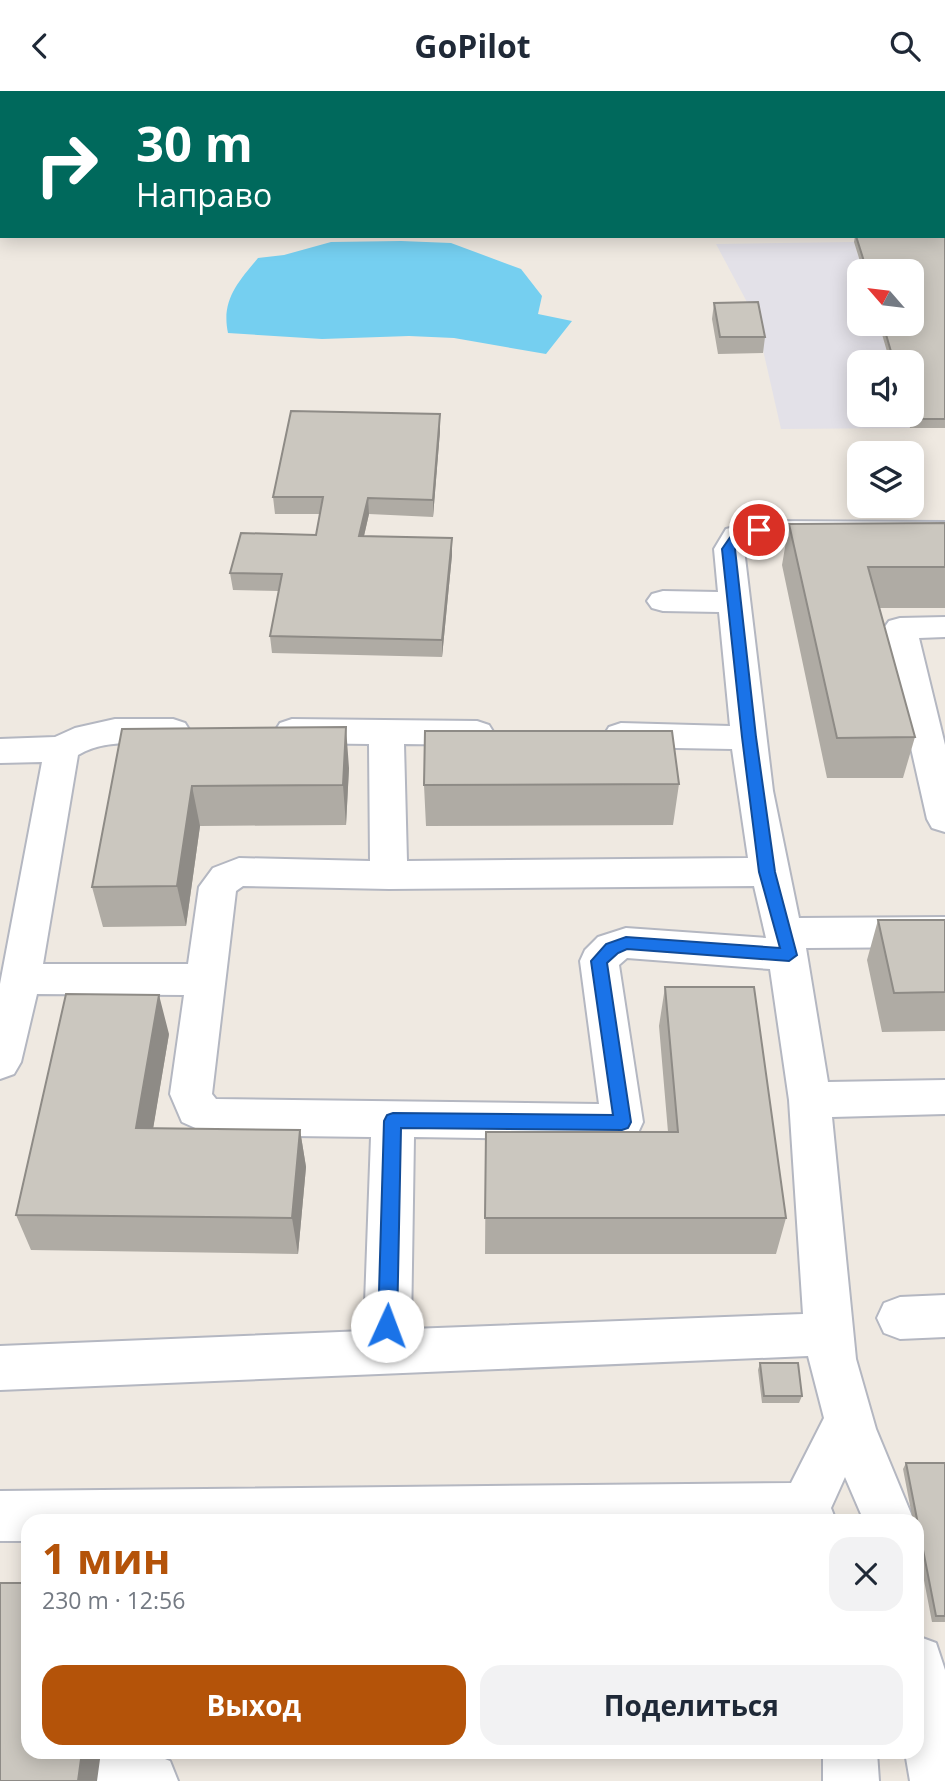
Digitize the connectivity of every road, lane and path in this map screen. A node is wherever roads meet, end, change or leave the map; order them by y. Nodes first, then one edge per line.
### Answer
1 (945, 531) edge
2 (663, 601) dead end
3 (734, 602) junction
4 (945, 627) edge
5 (199, 731) edge
6 (266, 731) edge
7 (386, 732) junction
8 (512, 734) edge
9 (595, 735) edge
10 (749, 737) junction
11 (62, 750) junction
12 (0, 751) edge
13 (945, 819) edge
14 (767, 872) junction
15 (389, 876) junction
16 (945, 932) edge
17 (787, 944) junction
18 (21, 979) junction
19 (206, 980) junction
20 (0, 1062) edge
21 (945, 1097) edge
22 (810, 1100) junction
23 (393, 1121) junction
24 (945, 1316) edge
25 (900, 1318) dead end
26 (828, 1334) junction
27 (387, 1351) junction
28 (0, 1368) edge
29 (847, 1421) junction
30 (808, 1514) edge
31 (886, 1514) edge
32 (0, 1515) edge
33 (21, 1515) edge
34 (924, 1702) edge
35 (850, 1759) edge
36 (105, 1781) edge
37 (150, 1781) edge
38 (852, 1781) edge
39 (938, 1781) edge

1 - 3 lane
2 - 3 lane
3 - 10 lane
4 - 13 lane
5 - 11 lane
6 - 7 lane
7 - 8 lane
7 - 15 lane
9 - 10 lane
10 - 14 lane
11 - 12 lane
11 - 18 lane
14 - 15 lane
14 - 17 lane
15 - 19 lane
16 - 17 lane
17 - 22 lane
17 - 23 lane
18 - 19 lane
18 - 20 lane
19 - 23 lane
21 - 22 lane
22 - 26 lane
23 - 27 lane
24 - 25 lane
26 - 27 lane
26 - 29 lane
27 - 28 lane
29 - 30 lane
29 - 31 lane
32 - 33 lane
34 - 39 lane
35 - 38 lane
36 - 37 lane

